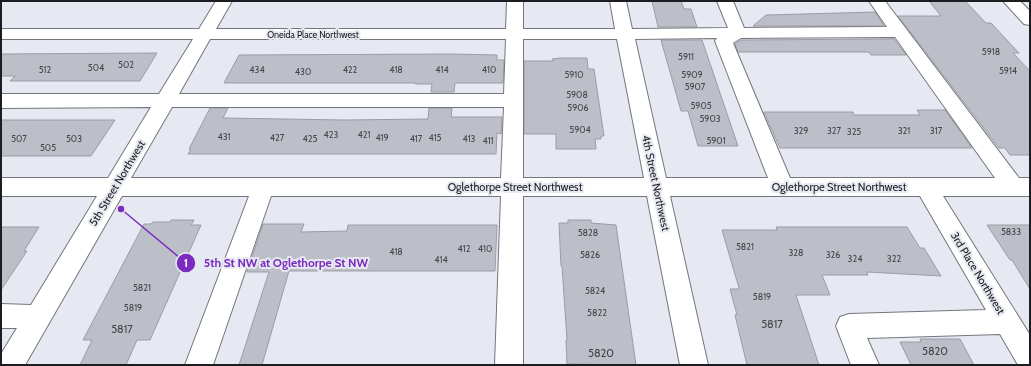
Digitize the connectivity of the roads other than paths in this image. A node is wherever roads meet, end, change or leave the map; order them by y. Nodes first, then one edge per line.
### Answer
1 (224, 1) edge
2 (515, 1) edge
3 (618, 1) edge
4 (725, 1) edge
5 (877, 1) edge
6 (1011, 1) edge
7 (1030, 20) edge
8 (900, 32) junction
9 (738, 33) junction
10 (1, 34) edge
11 (205, 34) junction
12 (515, 34) junction
13 (625, 34) junction
14 (514, 100) junction
15 (1, 101) edge
16 (166, 101) junction
17 (1, 187) edge
18 (115, 187) junction
19 (264, 187) junction
20 (512, 187) junction
21 (657, 187) junction
22 (782, 187) junction
23 (926, 187) junction
24 (1022, 187) edge
25 (1, 316) edge
26 (38, 317) junction
27 (1007, 322) junction
28 (1030, 360) edge
29 (10, 365) edge
30 (199, 365) edge
31 (509, 365) edge
32 (694, 365) edge
33 (865, 365) edge

1 - 11 street, 5th Street Northwest
2 - 12 street
3 - 13 street, 4th Street Northwest
4 - 9 street
5 - 8 street
6 - 7 street
8 - 9 street, Oneida Place Northwest
8 - 24 street
9 - 13 street, Oneida Place Northwest
9 - 22 street
10 - 11 street, Oneida Place Northwest
11 - 12 street, Oneida Place Northwest
11 - 16 street, 5th Street Northwest
12 - 13 street, Oneida Place Northwest
12 - 14 street
13 - 21 street, 4th Street Northwest
14 - 16 street
14 - 20 street
15 - 16 street
16 - 18 street, 5th Street Northwest
17 - 18 street, Oglethorpe Street Northwest
18 - 19 street, Oglethorpe Street Northwest
18 - 26 street, 5th Street Northwest
19 - 20 street, Oglethorpe Street Northwest
19 - 30 street
20 - 21 street, Oglethorpe Street Northwest
20 - 31 street
21 - 22 street, Oglethorpe Street Northwest
21 - 32 street, 4th Street Northwest
22 - 23 street, Oglethorpe Street Northwest
23 - 24 street, Oglethorpe Street Northwest
23 - 27 street, 3rd Place Northwest
25 - 26 street
26 - 29 street, 5th Street Northwest
27 - 28 street, 3rd Place Northwest
27 - 33 street

